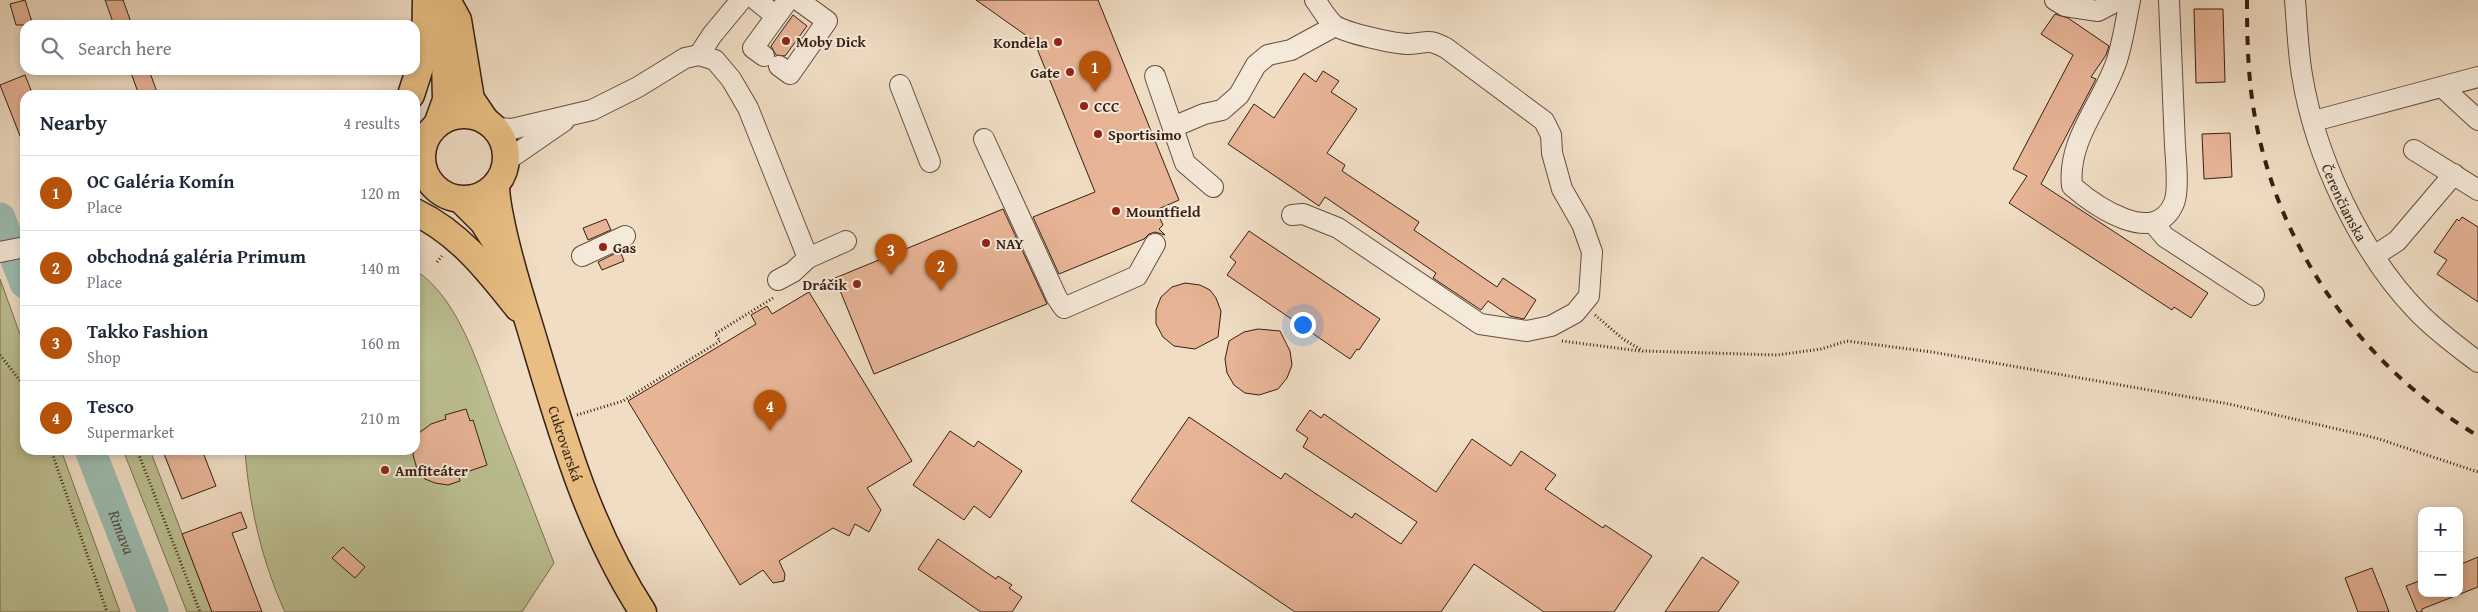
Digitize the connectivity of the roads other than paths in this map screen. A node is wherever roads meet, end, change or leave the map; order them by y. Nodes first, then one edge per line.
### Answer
1 (426, 0) edge
2 (447, 0) edge
3 (741, 0) edge
4 (756, 0) edge
5 (798, 0) edge
6 (1315, 0) edge
7 (2056, 0) edge
8 (2119, 0) edge
9 (2130, 0) edge
10 (2169, 0) edge
11 (2295, 0) edge
12 (782, 8) edge
13 (1335, 26) junction
14 (699, 54) junction
15 (420, 67) edge
16 (418, 75) edge
17 (1155, 76) dead end
18 (2478, 78) edge
19 (900, 85) dead end
20 (2442, 87) junction
21 (413, 90) edge
22 (572, 116) junction
23 (2478, 120) edge
24 (2314, 121) junction
25 (490, 124) junction
26 (1173, 127) junction
27 (426, 138) edge
28 (984, 140) dead end
29 (2414, 150) dead end
30 (930, 162) dead end
31 (501, 173) junction
32 (2454, 174) junction
33 (421, 178) edge
34 (1213, 187) dead end
35 (2478, 190) edge
36 (461, 200) junction
37 (420, 215) edge
38 (1292, 215) dead end
39 (2154, 224) junction
40 (625, 236) dead end
41 (846, 241) dead end
42 (1155, 244) dead end
43 (20, 248) edge
44 (0, 252) edge
45 (582, 256) dead end
46 (2374, 256) junction
47 (808, 258) junction
48 (510, 265) junction
49 (779, 287) road end
50 (2254, 294) dead end
51 (527, 320) junction
52 (2478, 362) edge
53 (643, 612) edge

1 - 15 main road
2 - 25 main road, Cukrovarská
2 - 27 main road, Cukrovarská
3 - 14 street
4 - 12 street
5 - 12 street
6 - 13 street
7 - 8 street
9 - 39 street
10 - 39 street
11 - 24 street, Čerenčianska
13 - 26 street
13 - 38 street
14 - 22 street
14 - 47 street
16 - 21 main road
17 - 26 street
18 - 20 street
19 - 30 street
20 - 23 street
20 - 24 street
22 - 25 street
22 - 31 street
24 - 46 street, Čerenčianska
25 - 27 main road
25 - 31 main road, Cukrovarská
26 - 34 street
27 - 33 main road, Cukrovarská
28 - 42 street
29 - 32 street
31 - 36 main road
31 - 48 main road, Cukrovarská
32 - 35 street
32 - 46 street
33 - 36 main road, Cukrovarská
36 - 48 main road, Cukrovarská
37 - 51 main road
39 - 50 street
40 - 45 street
41 - 47 street
43 - 44 street
46 - 52 street, Čerenčianska
47 - 49 street
48 - 51 main road, Cukrovarská
51 - 53 main road, Cukrovarská

